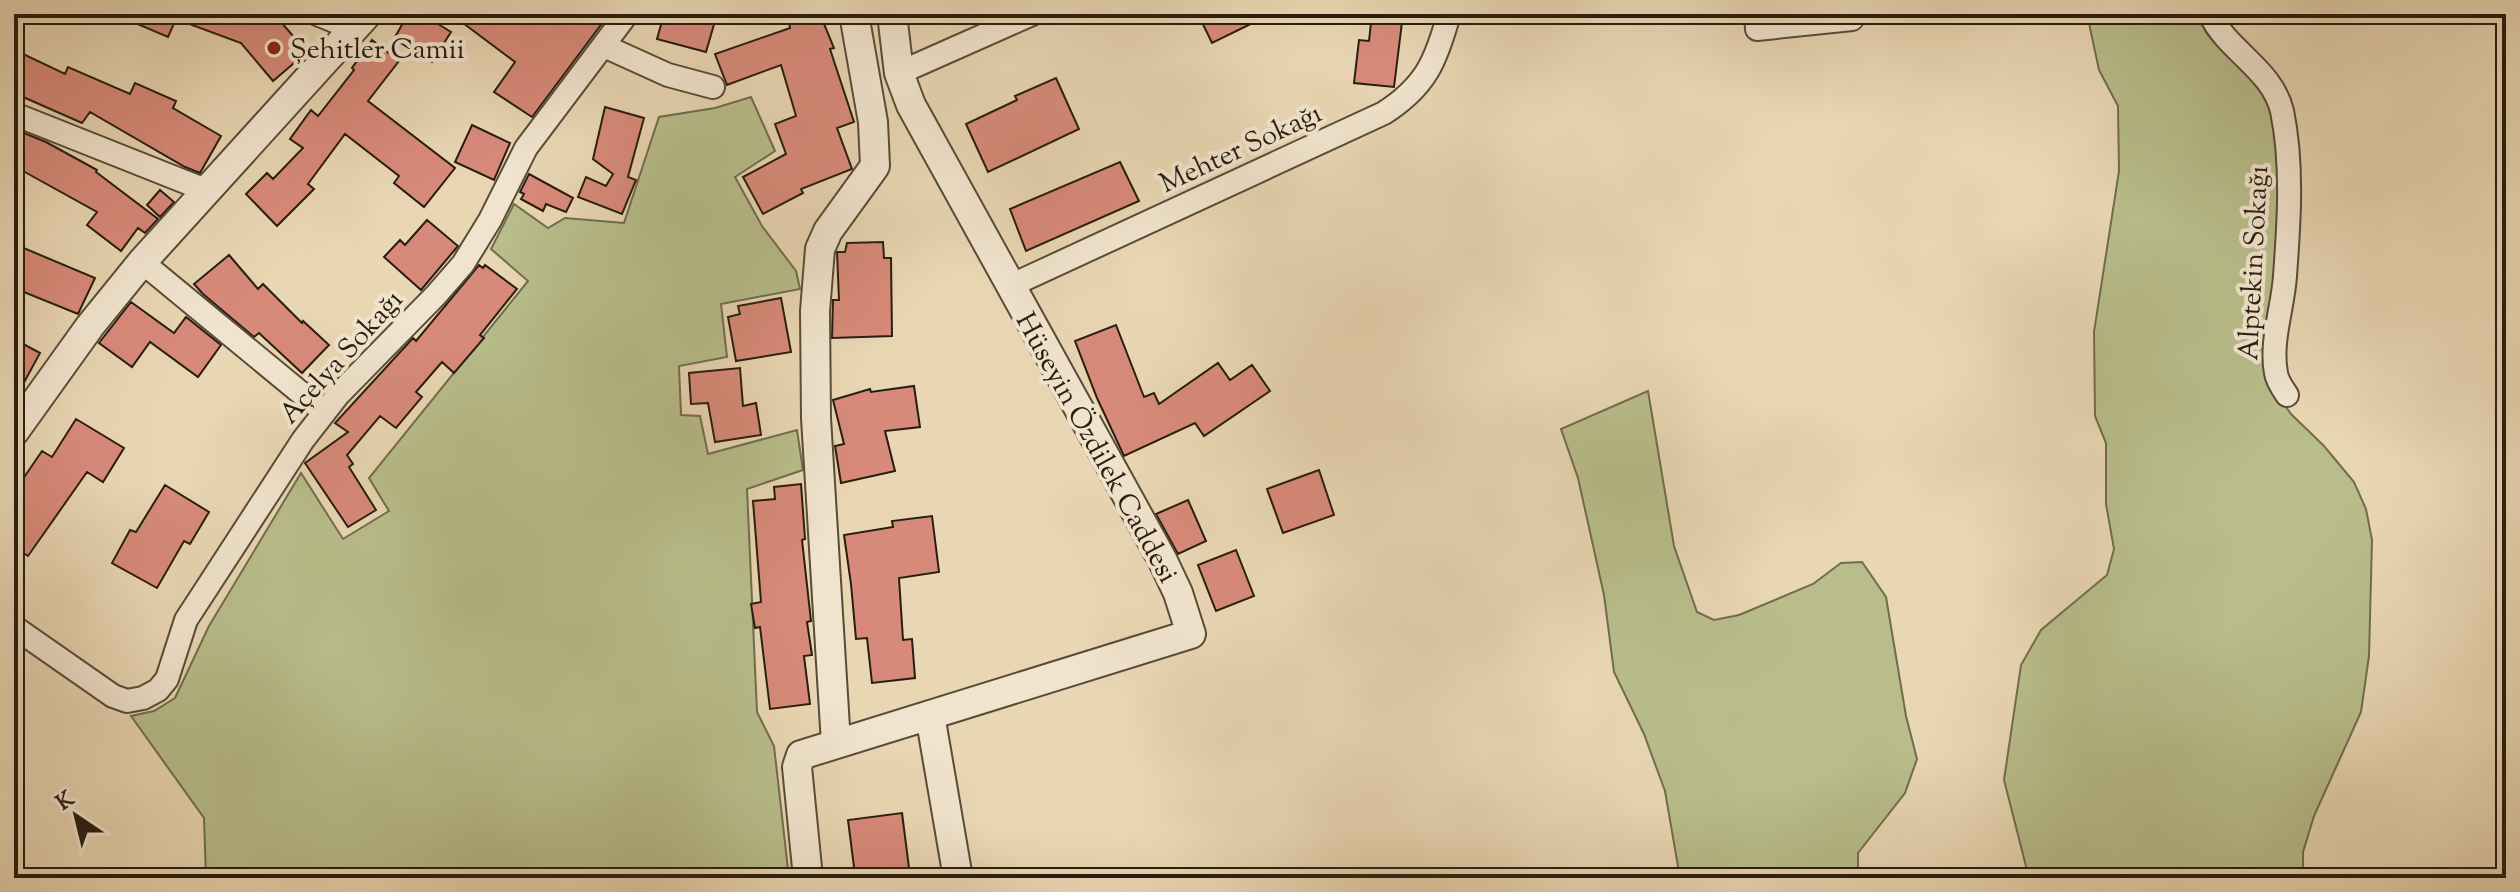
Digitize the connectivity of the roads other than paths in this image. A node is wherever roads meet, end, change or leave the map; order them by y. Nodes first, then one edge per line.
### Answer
1 (317, 14) edge
2 (627, 14) edge
3 (854, 14) edge
4 (892, 14) edge
5 (1032, 14) edge
6 (1449, 14) edge
7 (1756, 14) edge
8 (1853, 14) edge
9 (2210, 14) edge
10 (360, 21) edge
11 (604, 46) junction
12 (899, 73) junction
13 (713, 87) dead end
14 (14, 114) edge
15 (208, 191) junction
16 (142, 262) junction
17 (1010, 286) junction
18 (2287, 395) dead end
19 (324, 412) junction
20 (14, 432) edge
21 (14, 627) edge
22 (930, 715) junction
23 (836, 744) junction
24 (808, 878) edge
25 (958, 878) edge

1 - 10 street
2 - 11 street, Açelya Sokağı
3 - 23 street
4 - 12 street, Hüseyin Özdilek Caddesi
5 - 12 street
6 - 17 street, Mehter Sokağı
7 - 8 street
9 - 18 street, Alptekin Sokağı
10 - 15 street
11 - 13 street
11 - 19 street, Açelya Sokağı
12 - 17 street, Hüseyin Özdilek Caddesi
14 - 15 street
15 - 16 street
16 - 19 street
16 - 20 street
17 - 22 street, Hüseyin Özdilek Caddesi
19 - 21 street, Açelya Sokağı
22 - 23 street, Hüseyin Özdilek Caddesi
22 - 25 street
23 - 24 street, Hüseyin Özdilek Caddesi

